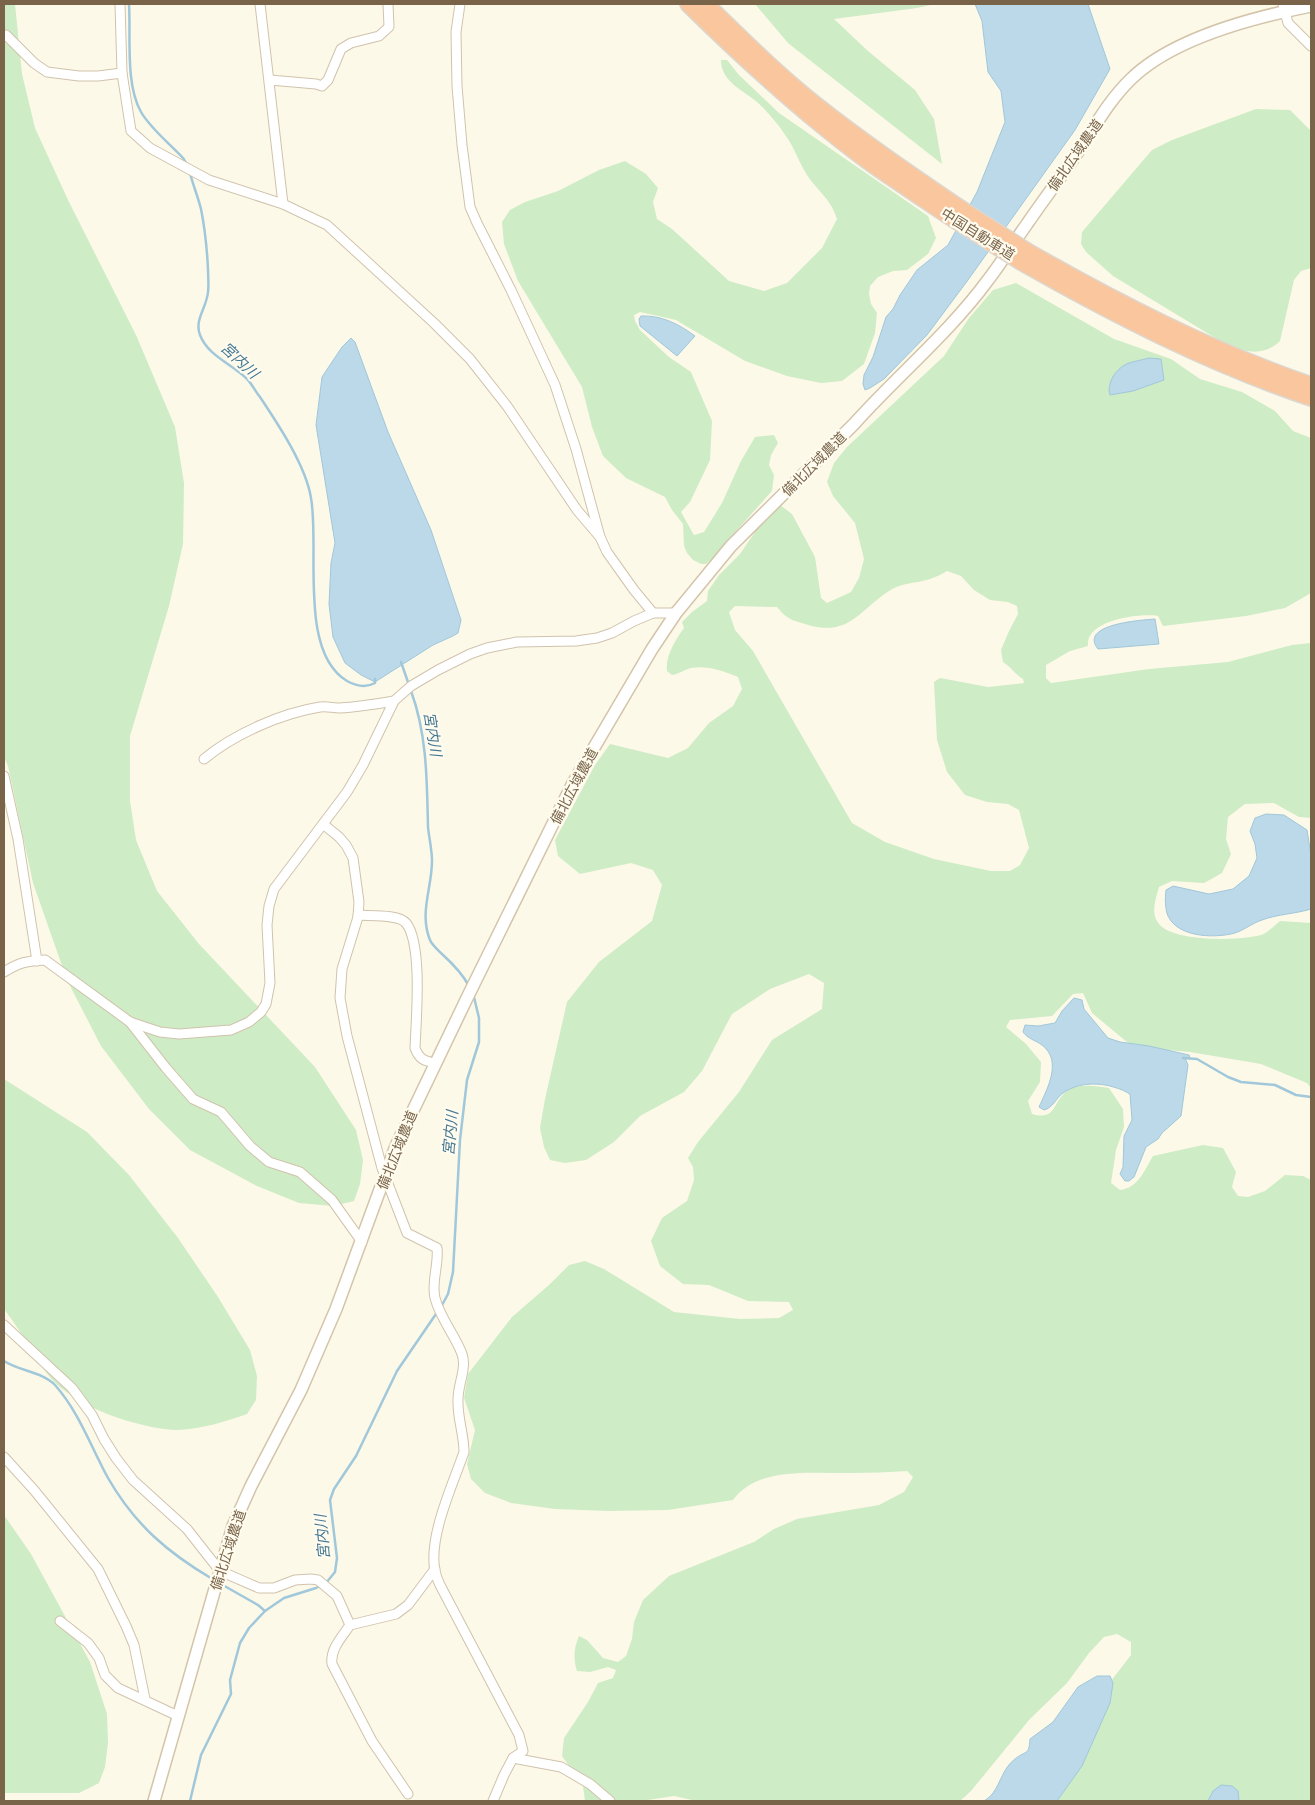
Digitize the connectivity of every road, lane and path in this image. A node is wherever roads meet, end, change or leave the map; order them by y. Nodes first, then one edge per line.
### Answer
1 (120, 4) edge
2 (260, 4) edge
3 (388, 4) edge
4 (460, 4) edge
5 (688, 4) edge
6 (706, 4) edge
7 (1311, 6) edge
8 (1284, 8) edge
9 (4, 36) edge
10 (1311, 46) edge
11 (122, 73) junction
12 (270, 80) junction
13 (283, 204) junction
14 (959, 215) junction
15 (1024, 256) junction
16 (1311, 385) edge
17 (1311, 398) edge
18 (600, 537) junction
19 (653, 613) junction
20 (676, 613) junction
21 (394, 701) junction
22 (204, 759) dead end
23 (4, 776) edge
24 (323, 824) junction
25 (358, 915) junction
26 (37, 961) junction
27 (4, 972) edge
28 (130, 1022) junction
29 (435, 1064) junction
30 (362, 1242) junction
31 (4, 1325) edge
32 (4, 1457) edge
33 (435, 1569) junction
34 (220, 1570) junction
35 (60, 1621) dead end
36 (350, 1625) junction
37 (145, 1699) junction
38 (178, 1716) junction
39 (513, 1758) junction
40 (408, 1794) dead end
41 (154, 1801) edge
42 (494, 1801) edge
43 (610, 1801) edge

1 - 11 street
2 - 12 street
3 - 12 street
4 - 18 street
5 - 14 highway, 中国自動車道
6 - 14 highway, 中国自動車道
7 - 8 street, 備北広域農道
8 - 10 street
8 - 20 street, 備北広域農道
9 - 11 street
11 - 13 street
12 - 13 street
13 - 18 street
14 - 15 highway, 中国自動車道, bridge
15 - 16 highway, 中国自動車道
15 - 17 highway, 中国自動車道
18 - 19 street
19 - 20 street
19 - 21 street
20 - 29 street, 備北広域農道
21 - 22 street
21 - 24 street
23 - 26 street
24 - 25 street
24 - 28 street
25 - 29 street
25 - 33 street, bridge
26 - 27 street
26 - 28 street
28 - 30 street
29 - 30 street, 備北広域農道
30 - 34 street, 備北広域農道
31 - 34 street
32 - 37 street
33 - 36 street
33 - 39 street
34 - 36 street
34 - 38 street, 備北広域農道
35 - 37 street
36 - 40 street
37 - 38 street
38 - 41 street, 備北広域農道
39 - 42 street
39 - 43 street

